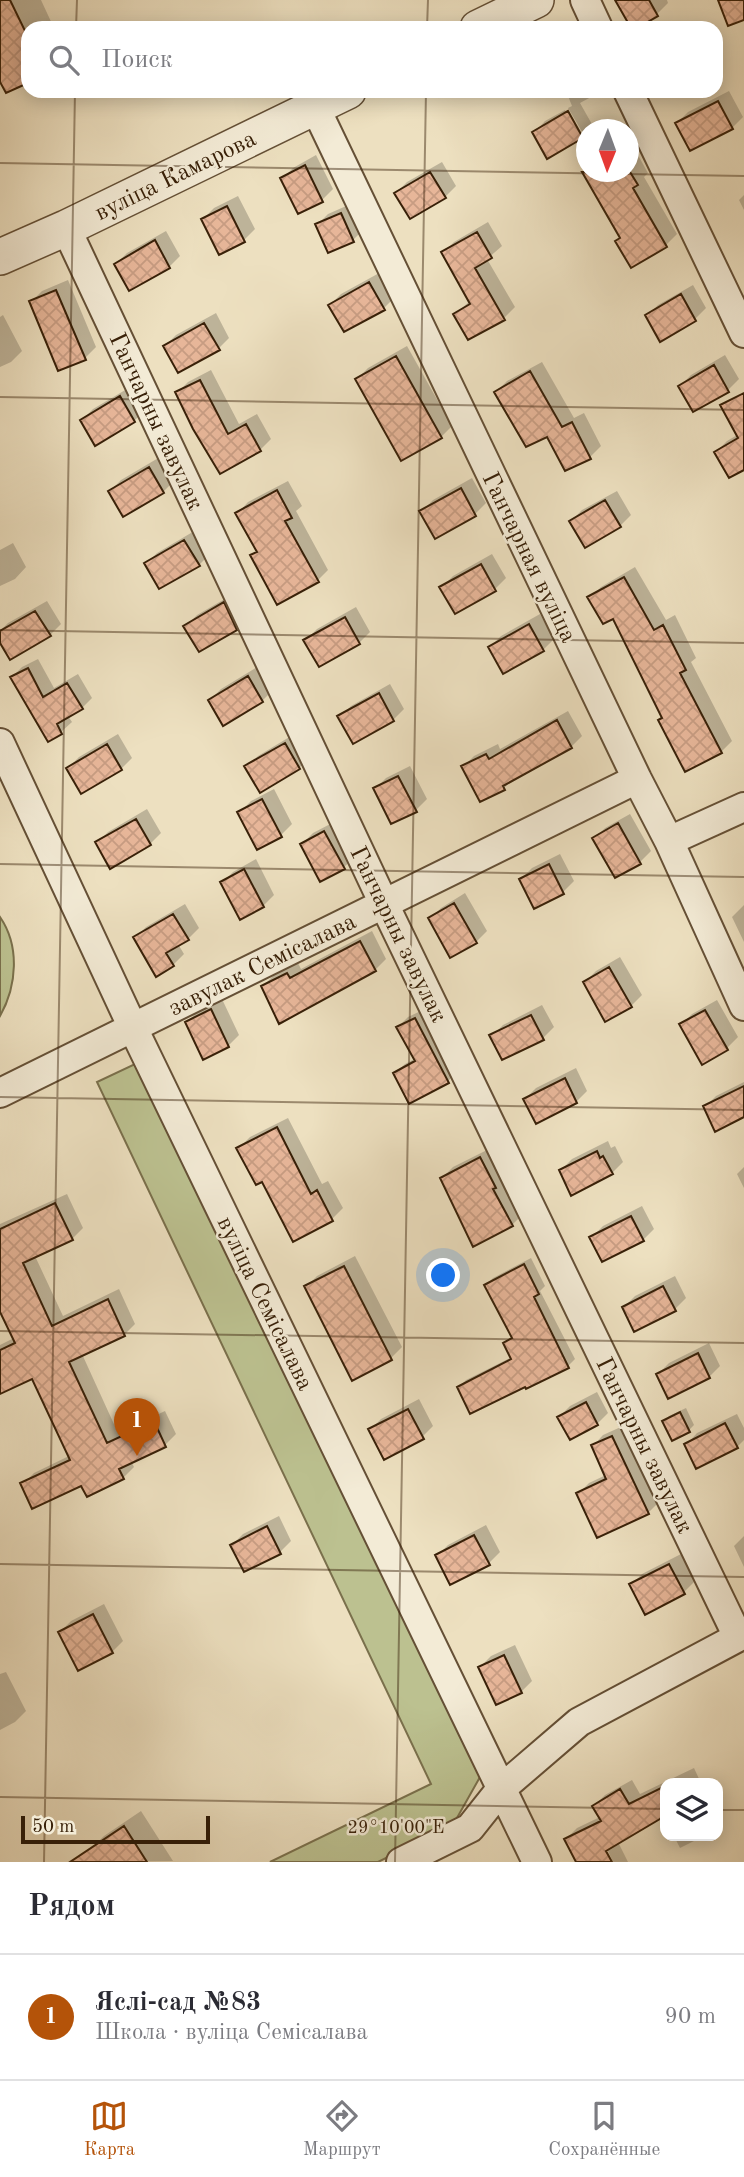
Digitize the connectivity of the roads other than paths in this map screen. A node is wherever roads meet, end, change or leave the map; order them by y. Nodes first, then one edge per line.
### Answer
1 (536, 0) edge
2 (585, 0) edge
3 (492, 21) edge
4 (595, 21) edge
5 (334, 98) edge
6 (631, 98) edge
7 (315, 107) junction
8 (66, 228) junction
9 (0, 257) edge
10 (744, 333) edge
11 (0, 743) edge
12 (636, 779) junction
13 (744, 807) edge
14 (668, 841) junction
15 (384, 904) junction
16 (744, 1006) edge
17 (133, 1028) junction
18 (0, 1093) edge
19 (741, 1636) edge
20 (502, 1789) junction
21 (401, 1862) edge
22 (537, 1862) edge

1 - 3 street
2 - 4 street
5 - 7 street, вуліца Камарова
6 - 10 street
7 - 8 street, вуліца Камарова
7 - 12 street, Ганчарная вуліца
8 - 9 street, вуліца Камарова
8 - 15 street, Ганчарны завулак
11 - 17 street, вуліца Семісалава
12 - 14 street, Ганчарная вуліца
12 - 15 street, завулак Семісалава
13 - 14 street
14 - 16 street, Ганчарная вуліца
15 - 17 street, завулак Семісалава
15 - 19 street, Ганчарны завулак
17 - 18 street, завулак Семісалава
17 - 20 street, вуліца Семісалава
19 - 20 street, Ганчарны завулак
20 - 21 street, Ганчарны завулак
20 - 22 street, вуліца Семісалава

